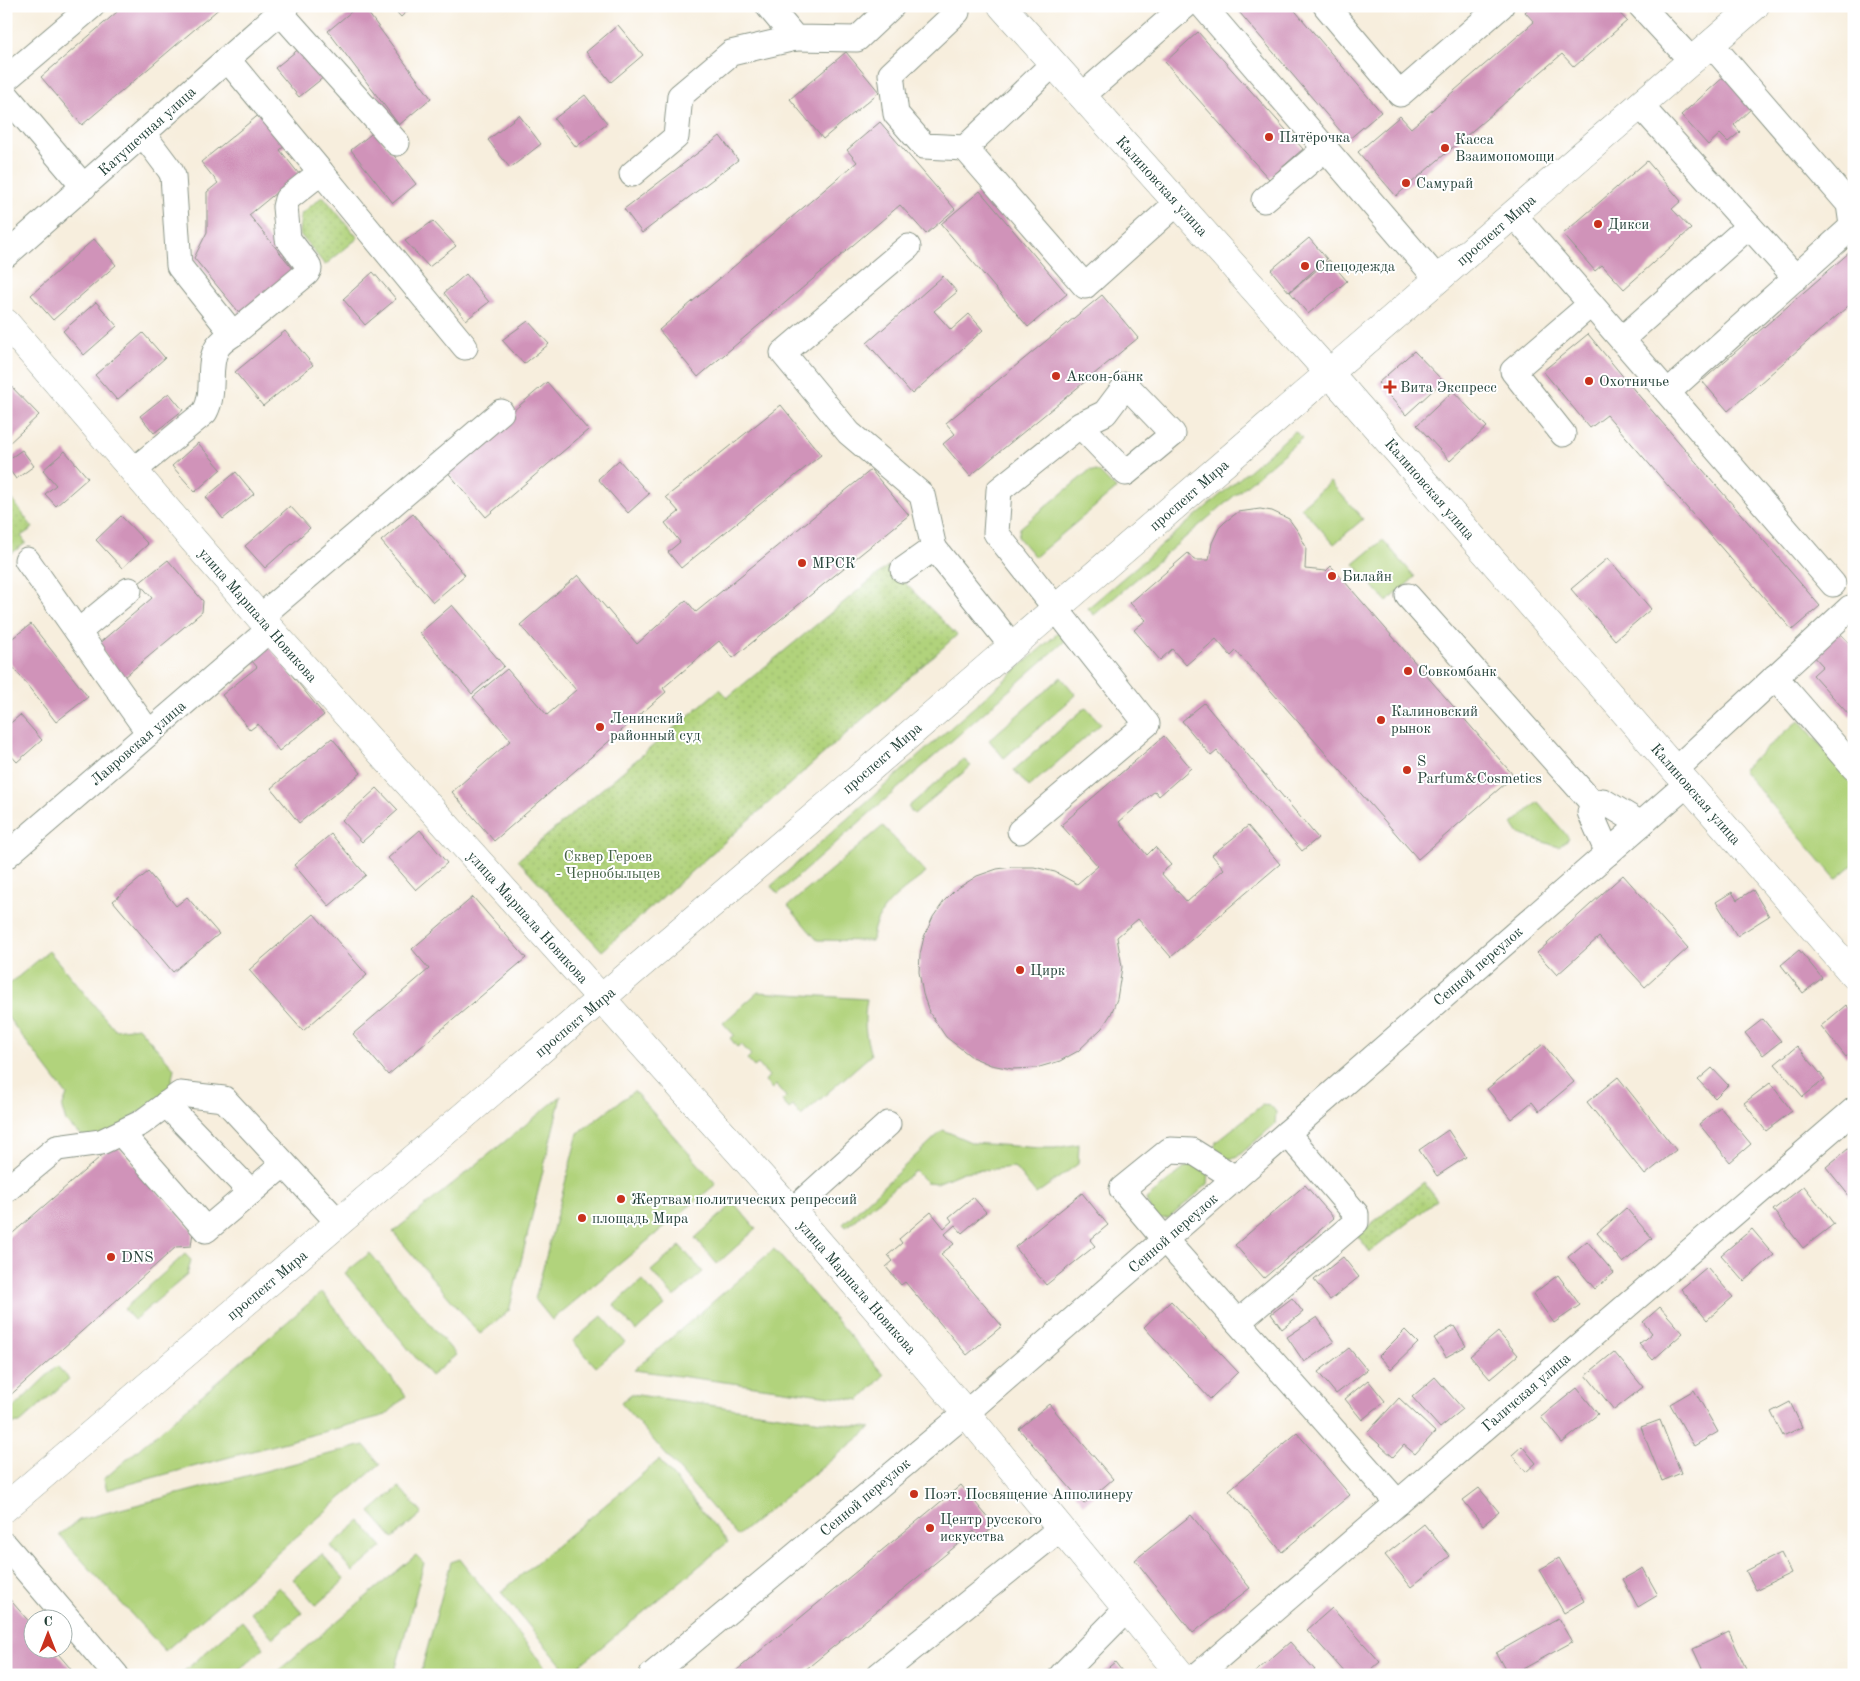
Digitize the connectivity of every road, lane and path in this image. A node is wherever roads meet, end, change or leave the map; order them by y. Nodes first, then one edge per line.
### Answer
1 (92, 6) edge
2 (892, 6) edge
3 (952, 6) edge
4 (1002, 6) edge
5 (1184, 6) edge
6 (1203, 6) edge
7 (1326, 6) edge
8 (1501, 6) edge
9 (1641, 6) edge
10 (1755, 6) edge
11 (769, 7) edge
12 (283, 9) edge
13 (795, 38) junction
14 (1701, 52) junction
15 (228, 59) junction
16 (1053, 64) junction
17 (6, 79) edge
18 (6, 95) edge
19 (1082, 96) junction
20 (1640, 105) junction
21 (143, 134) junction
22 (397, 143) dead end
23 (965, 148) junction
24 (1326, 148) junction
25 (320, 172) junction
26 (632, 174) dead end
27 (84, 187) junction
28 (1264, 200) dead end
29 (1177, 203) junction
30 (1514, 214) junction
31 (1853, 225) edge
32 (1749, 226) junction
33 (908, 247) dead end
34 (6, 255) edge
35 (1796, 278) junction
36 (1438, 280) junction
37 (1592, 304) junction
38 (6, 323) edge
39 (233, 334) junction
40 (1622, 339) junction
41 (465, 347) dead end
42 (1330, 374) junction
43 (1668, 392) junction
44 (501, 412) dead end
45 (1080, 424) dead end
46 (1563, 434) dead end
47 (133, 471) junction
48 (934, 548) junction
49 (27, 560) dead end
50 (903, 570) dead end
51 (1833, 584) dead end
52 (129, 590) dead end
53 (1408, 596) dead end
54 (1056, 608) junction
55 (1854, 613) edge
56 (265, 623) junction
57 (78, 632) junction
58 (1012, 646) junction
59 (1775, 678) junction
60 (150, 733) junction
61 (1854, 768) edge
62 (1681, 777) junction
63 (1596, 807) junction
64 (1641, 824) junction
65 (1020, 831) dead end
66 (1608, 853) junction
67 (6, 856) edge
68 (1854, 975) edge
69 (602, 999) junction
70 (166, 1104) junction
71 (1854, 1110) edge
72 (888, 1124) dead end
73 (121, 1133) junction
74 (1287, 1133) junction
75 (284, 1164) junction
76 (1235, 1178) junction
77 (6, 1190) edge
78 (251, 1192) junction
79 (792, 1212) junction
80 (339, 1223) junction
81 (1165, 1240) junction
82 (1238, 1322) junction
83 (966, 1413) junction
84 (1398, 1503) junction
85 (6, 1507) edge
86 (1061, 1528) junction
87 (6, 1546) edge
88 (1127, 1609) junction
89 (116, 1675) edge
90 (652, 1675) edge
91 (879, 1675) edge
92 (1062, 1675) edge
93 (1181, 1675) edge
94 (1198, 1675) edge

1 - 17 street
2 - 13 street
3 - 23 street
4 - 16 main road, Калиновская улица
5 - 19 street
6 - 24 street
7 - 8 street
9 - 14 street
10 - 14 main road, проспект Мира
11 - 13 street
12 - 15 street, Катушечная улица
12 - 22 street
13 - 26 street
14 - 20 main road, проспект Мира
14 - 31 street
15 - 21 street, Катушечная улица
15 - 25 street
16 - 19 main road, Калиновская улица
16 - 23 street
18 - 27 street
19 - 29 main road, Калиновская улица
20 - 30 main road, проспект Мира
20 - 32 street
21 - 27 street, Катушечная улица
21 - 39 street
23 - 29 street
24 - 28 street
24 - 36 street
25 - 39 street
25 - 41 street
27 - 34 street, Катушечная улица
29 - 42 main road, Калиновская улица
30 - 36 main road, проспект Мира
30 - 37 street
31 - 35 street
32 - 35 street
32 - 40 street
33 - 48 street
35 - 43 street
36 - 42 main road, проспект Мира
37 - 40 street
37 - 46 street
38 - 47 main road, улица Маршала Новикова
39 - 47 street
40 - 43 street
42 - 54 main road, проспект Мира
42 - 62 main road, Калиновская улица
43 - 51 street
44 - 56 street, Лавровская улица
45 - 54 street
47 - 56 main road, улица Маршала Новикова
48 - 50 street
48 - 58 street
49 - 57 street
52 - 57 street
53 - 63 street
54 - 58 main road, проспект Мира
54 - 65 street
55 - 59 street, Сенной переулок
56 - 60 street, Лавровская улица
56 - 69 main road, улица Маршала Новикова
57 - 60 street
58 - 69 main road, проспект Мира
59 - 61 street
59 - 62 street, Сенной переулок
60 - 67 street, Лавровская улица
62 - 64 street, Сенной переулок
62 - 68 main road, Калиновская улица
63 - 64 street
63 - 66 street
64 - 66 street, Сенной переулок
66 - 74 street, Сенной переулок
69 - 79 main road, улица Маршала Новикова
69 - 80 main road, проспект Мира
70 - 73 street
70 - 75 street
70 - 78 street
71 - 84 street, Галичская улица
72 - 79 street
73 - 77 street
73 - 78 street
74 - 76 street, Сенной переулок
74 - 82 street
75 - 78 street
75 - 80 street
76 - 81 street, Сенной переулок
76 - 81 street
79 - 83 main road, улица Маршала Новикова
80 - 85 main road, проспект Мира
81 - 82 street
81 - 83 street, Сенной переулок
82 - 84 street
83 - 86 main road, улица Маршала Новикова
83 - 90 street, Сенной переулок
84 - 94 street, Галичская улица
86 - 88 main road, улица Маршала Новикова
86 - 91 street
87 - 89 street
88 - 92 street
88 - 93 main road, улица Маршала Новикова

